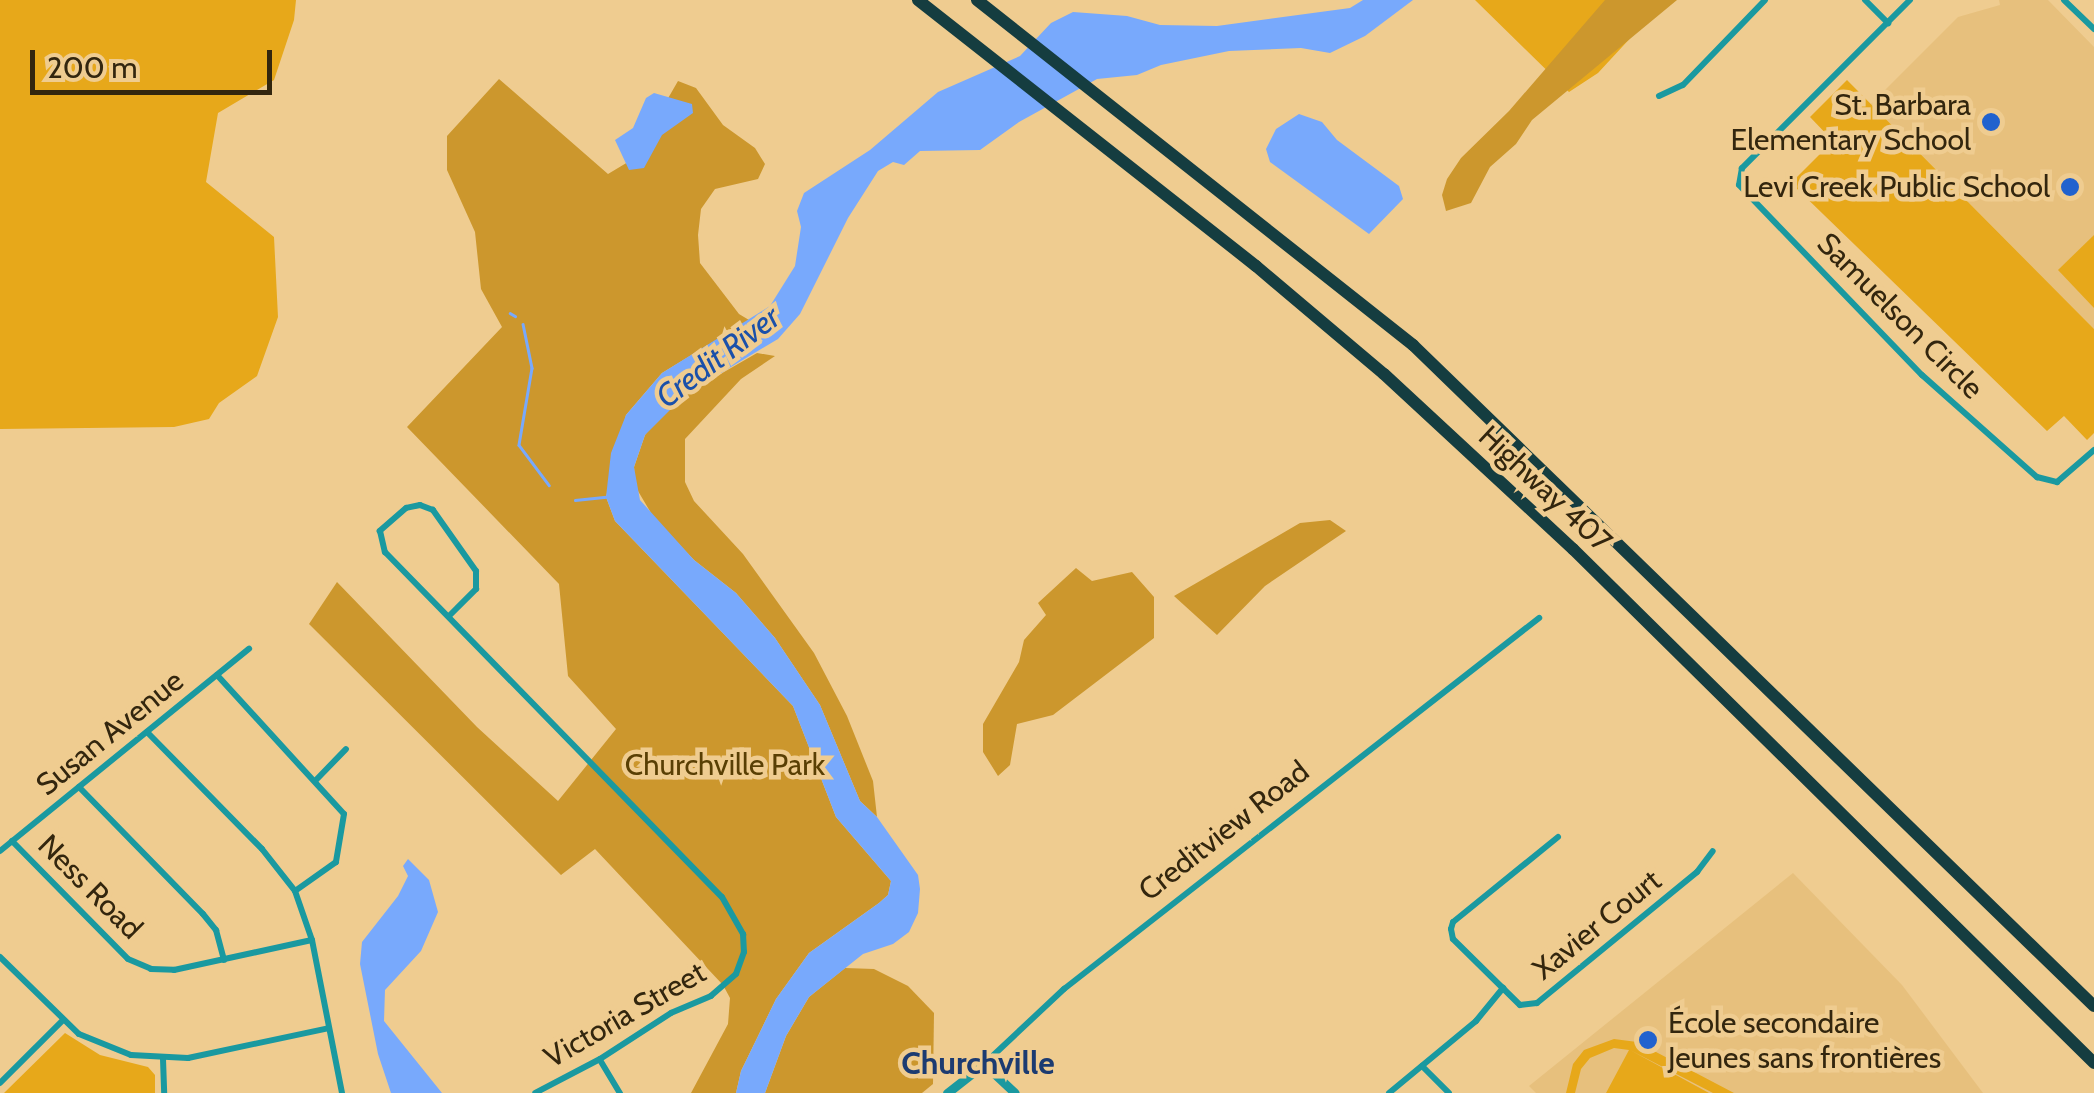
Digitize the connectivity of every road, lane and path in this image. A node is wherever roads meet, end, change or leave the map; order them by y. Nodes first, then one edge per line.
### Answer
1 (918, 0) edge
2 (977, 0) edge
3 (1765, 0) edge
4 (1865, 0) edge
5 (1910, 0) edge
6 (2064, 0) edge
7 (1888, 22) junction
8 (2094, 30) edge
9 (1660, 96) dead end
10 (2094, 450) edge
11 (450, 615) junction
12 (1539, 618) dead end
13 (249, 649) dead end
14 (216, 675) junction
15 (147, 732) junction
16 (346, 749) dead end
17 (316, 780) junction
18 (79, 787) junction
19 (1558, 837) dead end
20 (12, 841) junction
21 (0, 851) edge
22 (1712, 851) dead end
23 (295, 892) junction
24 (312, 940) junction
25 (1, 960) edge
26 (224, 960) junction
27 (1503, 988) junction
28 (2094, 1006) edge
29 (63, 1020) junction
30 (329, 1028) junction
31 (164, 1059) junction
32 (600, 1060) junction
33 (2094, 1063) edge
34 (984, 1064) junction
35 (1422, 1066) junction
36 (0, 1083) edge
37 (164, 1093) edge
38 (342, 1093) edge
39 (535, 1093) edge
40 (620, 1093) edge
41 (947, 1093) edge
42 (1015, 1093) edge
43 (1389, 1093) edge
44 (1450, 1093) edge

1 - 33 highway, Highway 407
2 - 28 highway, Highway 407
3 - 9 street
4 - 7 street
5 - 7 street, Samuelson Circle
6 - 8 street
7 - 10 street, Samuelson Circle
11 - 11 street
11 - 32 street, Victoria Street
12 - 34 street, Creditview Road
13 - 14 street, Susan Avenue
14 - 15 street, Susan Avenue
14 - 17 street
15 - 18 street, Susan Avenue
15 - 23 street
16 - 17 street
17 - 23 street
18 - 20 street, Susan Avenue
18 - 26 street
19 - 27 street
20 - 21 street, Susan Avenue
20 - 26 street, Ness Road
22 - 27 street, Xavier Court
23 - 24 street
24 - 26 street, Ness Road
24 - 30 street
25 - 29 street
27 - 35 street
29 - 31 street
29 - 36 street
30 - 31 street
30 - 38 street
31 - 37 street
32 - 39 street, Victoria Street
32 - 40 street
34 - 41 street, Creditview Road
34 - 42 street
35 - 43 street
35 - 44 street

